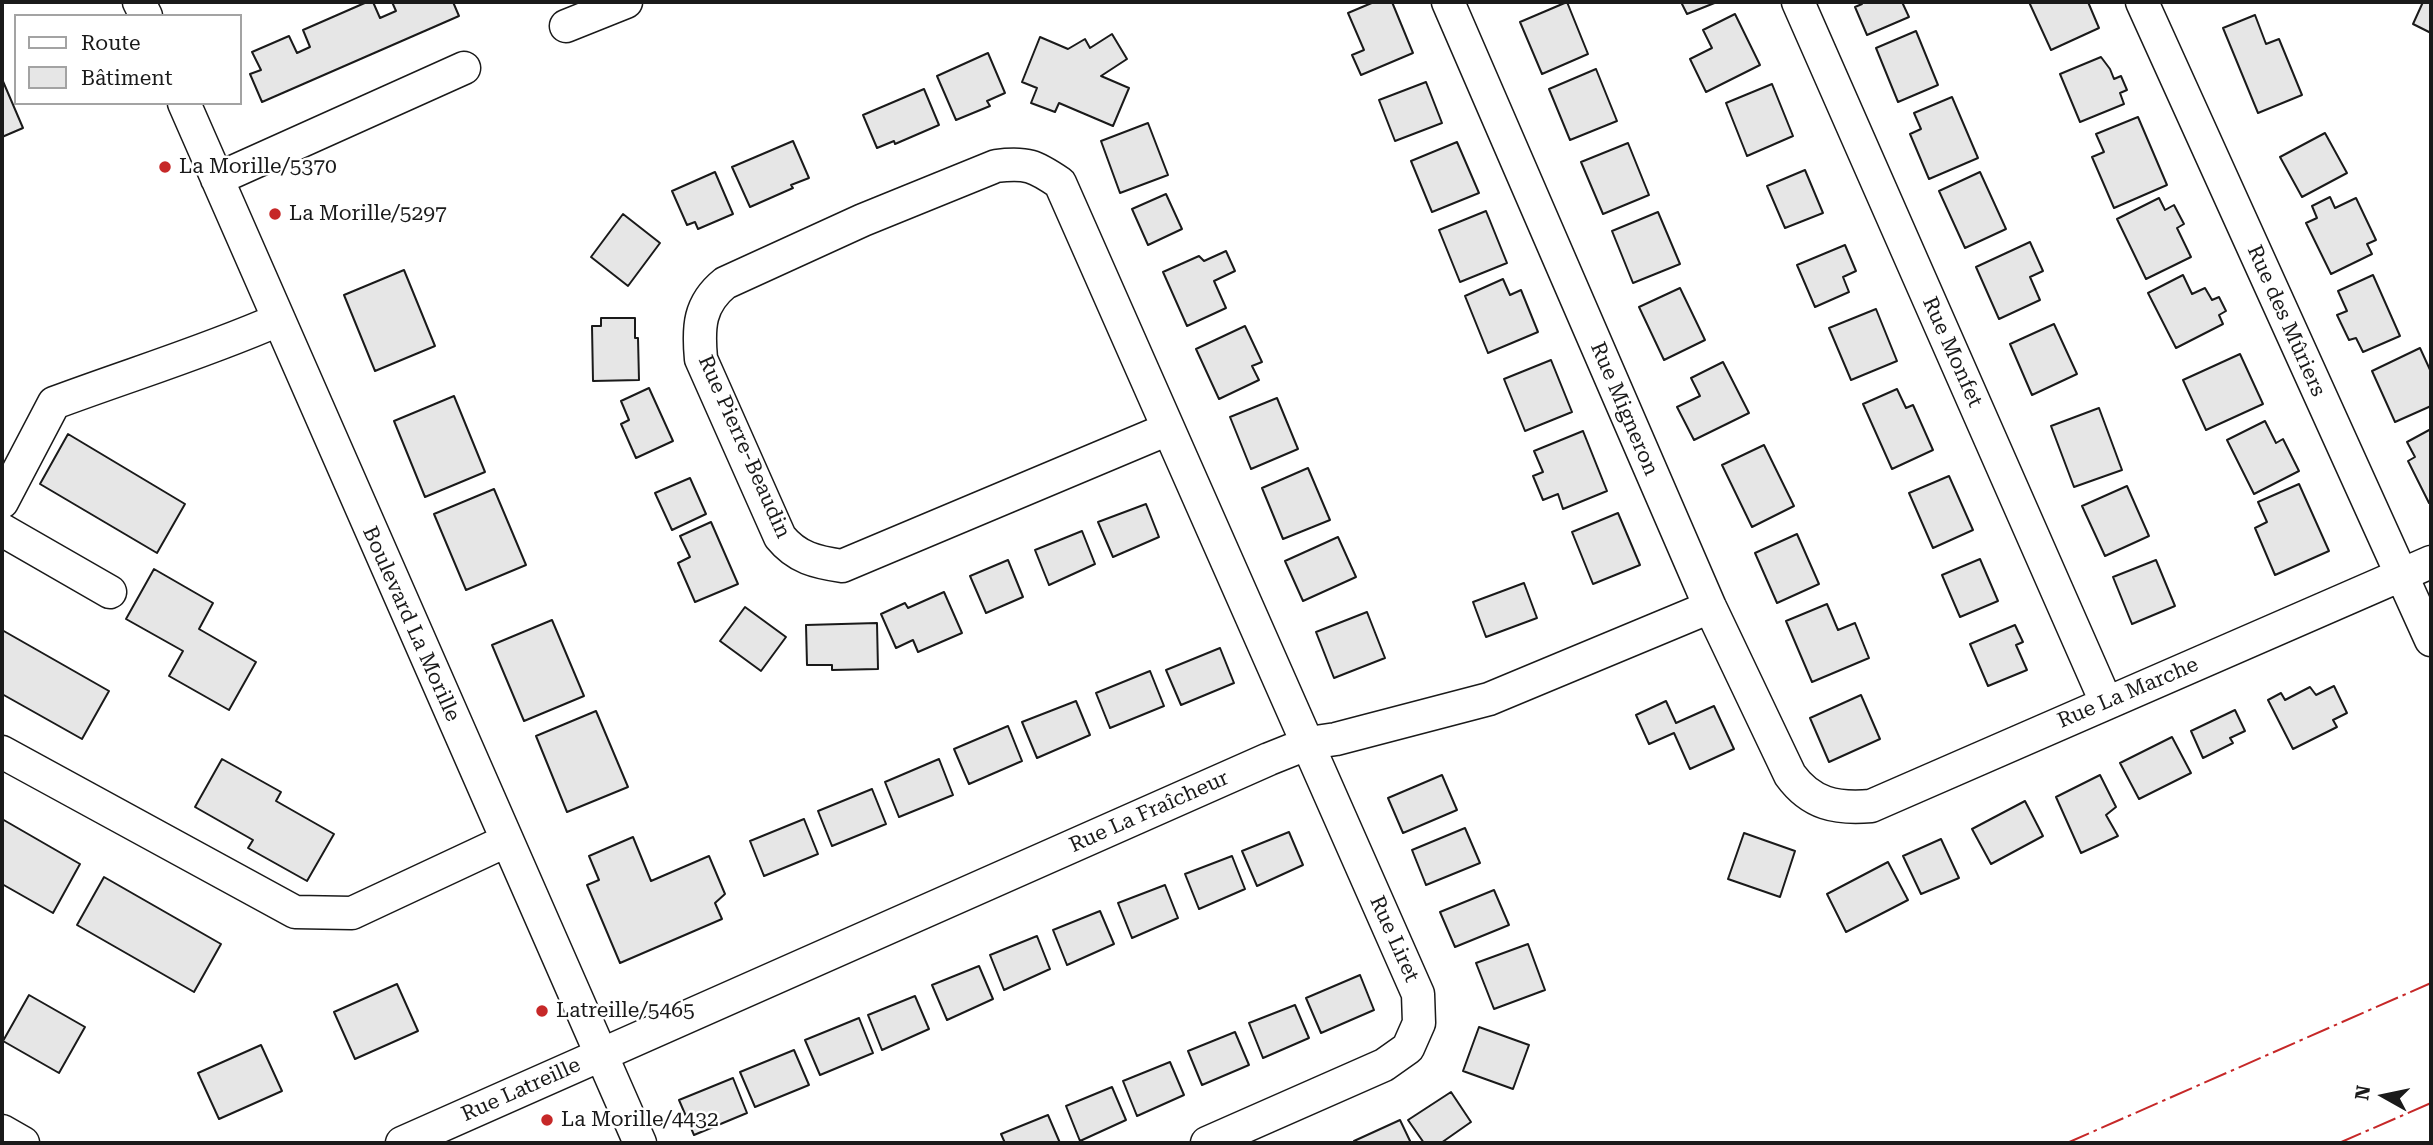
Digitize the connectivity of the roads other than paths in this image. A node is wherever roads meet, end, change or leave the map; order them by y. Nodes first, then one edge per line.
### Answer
1 (626, 2) edge
2 (1448, 2) edge
3 (1798, 2) edge
4 (2142, 2) edge
5 (566, 26) dead end
6 (464, 68) dead end
7 (185, 105) edge
8 (218, 179) junction
9 (278, 320) junction
10 (1168, 429) junction
11 (2, 502) edge
12 (2, 530) edge
13 (2431, 562) edge
14 (2401, 575) junction
15 (110, 592) dead end
16 (1710, 607) junction
17 (2431, 640) edge
18 (2106, 702) junction
19 (1309, 743) junction
20 (2, 752) edge
21 (1821, 802) joint
22 (506, 841) junction
23 (601, 1054) junction
24 (2, 1131) edge
25 (23, 1143) edge
26 (402, 1143) edge
27 (640, 1143) edge
28 (1207, 1143) edge

1 - 5 street
2 - 16 street, Rue Migneron
3 - 18 street, Rue Monfet
4 - 14 street, Rue des Mûriers
6 - 8 street
7 - 8 street, Boulevard La Morille
8 - 9 street, Boulevard La Morille
9 - 11 street
9 - 22 street, Boulevard La Morille
10 - 10 street, Rue Pierre-Beaudin
10 - 19 street, Rue Pierre-Beaudin
12 - 15 street
13 - 14 street, Rue La Marche
14 - 17 street, Rue des Mûriers
14 - 18 street, Rue La Marche
16 - 19 street, Rue La Fraîcheur
16 - 21 street, Rue Migneron
18 - 21 street, Rue La Marche
19 - 23 street, Rue La Fraîcheur
19 - 28 street, Rue Liret
20 - 22 street
22 - 23 street, Boulevard La Morille
23 - 26 street, Rue Latreille
23 - 27 street, Boulevard La Morille
24 - 25 street

